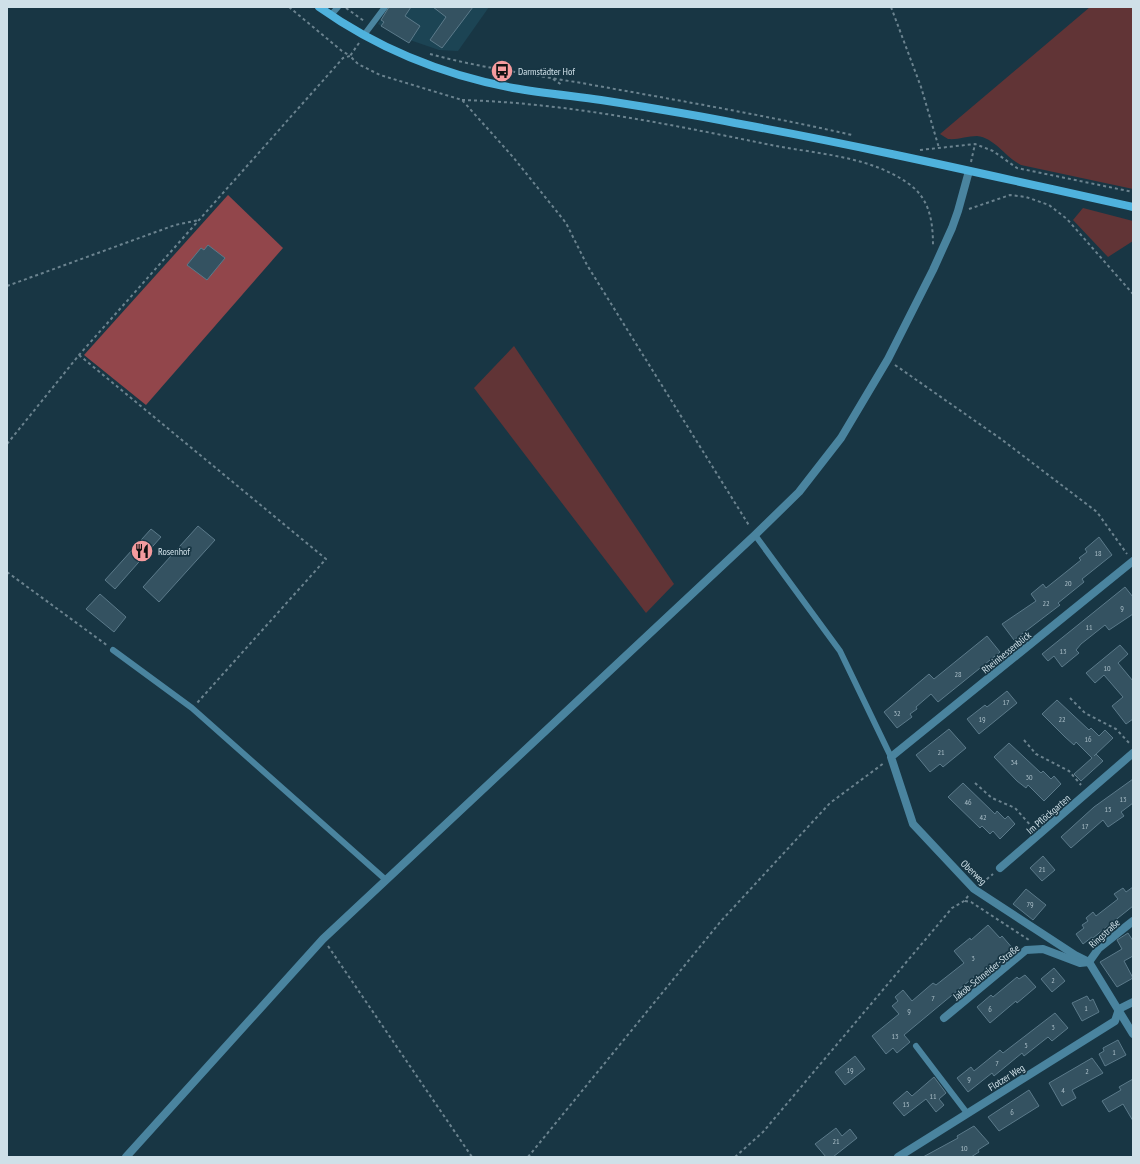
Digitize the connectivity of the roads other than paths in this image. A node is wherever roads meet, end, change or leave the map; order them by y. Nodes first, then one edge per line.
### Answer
1 (319, 7) edge
2 (338, 7) edge
3 (385, 7) edge
4 (331, 16) junction
5 (364, 35) junction
6 (969, 171) junction
7 (1133, 207) edge
8 (755, 535) junction
9 (1133, 561) edge
10 (113, 650) road end
11 (1133, 753) edge
12 (891, 757) junction
13 (1000, 868) road end
14 (386, 880) junction
15 (1133, 921) edge
16 (1089, 962) junction
17 (1133, 1002) edge
18 (1119, 1009) junction
19 (944, 1018) dead end
20 (1133, 1034) edge
21 (916, 1046) dead end
22 (967, 1113) junction
23 (126, 1157) edge
24 (898, 1157) edge

1 - 4 main road
2 - 4 lane
3 - 5 lane
4 - 5 main road
5 - 6 main road
6 - 7 main road
6 - 8 street
8 - 12 lane
8 - 14 street
9 - 12 street, Rheinhessenblick
10 - 14 lane
11 - 13 street, Im Pflöckgarten
12 - 16 street, Oberweg
14 - 23 street
15 - 16 street, Ringstraße
16 - 18 street, Oberweg
16 - 19 street, Jakob-Schneider-Straße
17 - 18 street
18 - 20 street, Oberweg
18 - 22 street, Flotzer Weg
21 - 22 lane
22 - 24 street, Flotzer Weg

